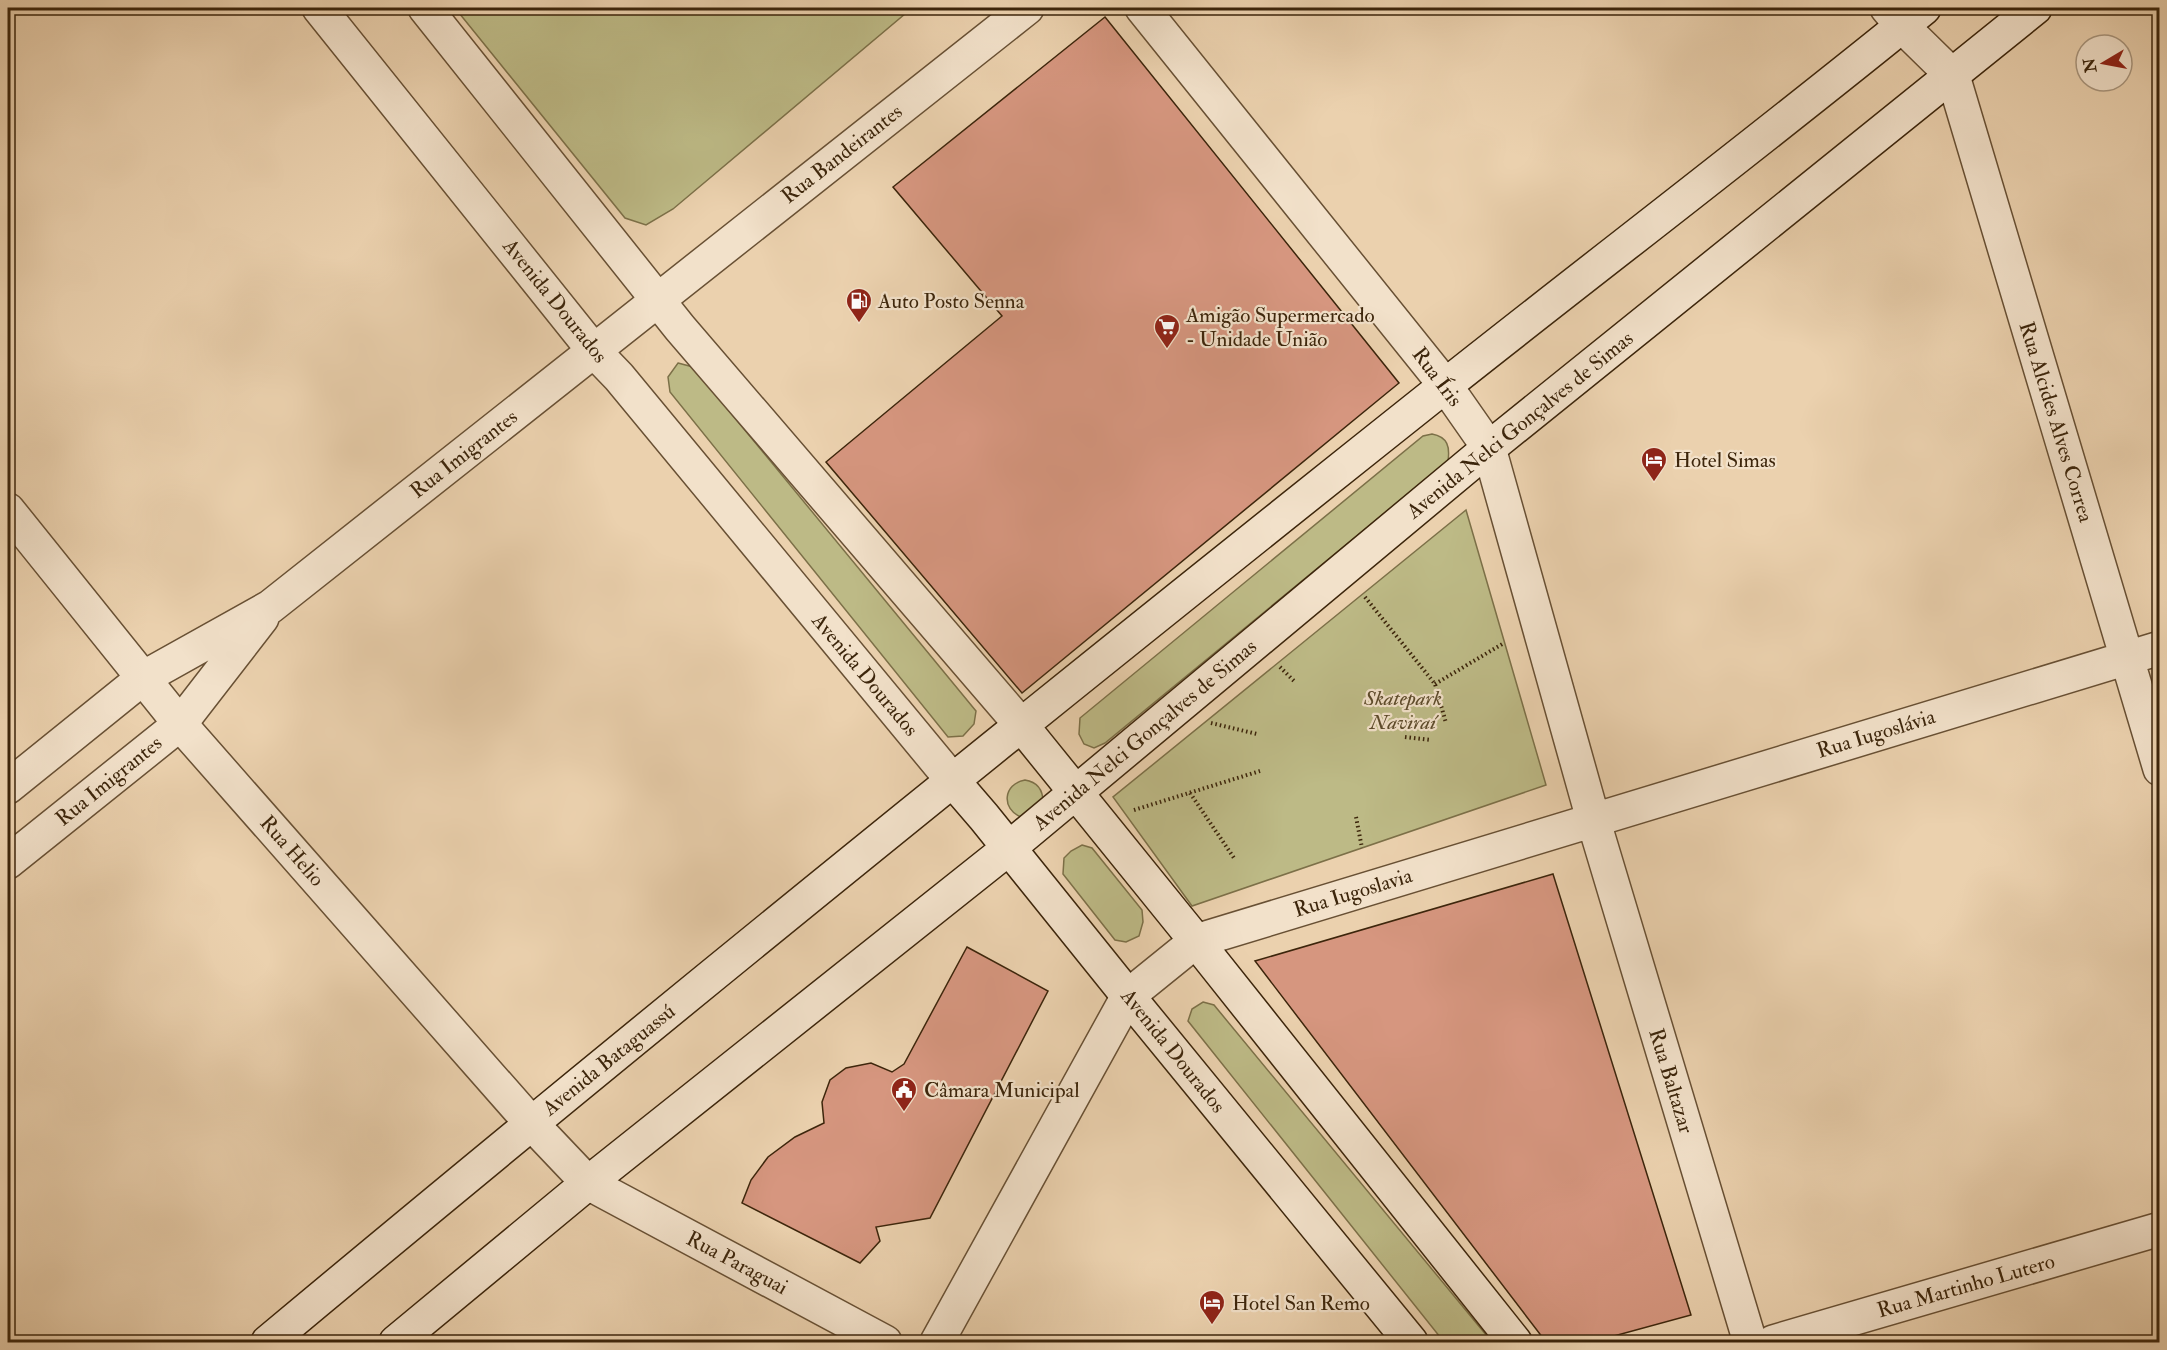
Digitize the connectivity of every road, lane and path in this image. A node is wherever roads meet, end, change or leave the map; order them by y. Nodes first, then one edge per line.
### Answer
1 (319, 8) edge
2 (425, 8) edge
3 (1027, 8) edge
4 (1142, 8) edge
5 (2035, 8) edge
6 (1904, 14) edge
7 (1953, 76) junction
8 (657, 301) junction
9 (594, 351) junction
10 (1446, 386) junction
11 (1489, 448) junction
12 (8, 510) edge
13 (1363, 594) dead end
14 (270, 607) junction
15 (1504, 644) dead end
16 (2160, 648) edge
17 (2126, 658) junction
18 (1276, 664) dead end
19 (143, 678) junction
20 (1294, 681) dead end
21 (1436, 684) junction
22 (1205, 722) dead end
23 (1446, 723) dead end
24 (180, 724) junction
25 (1022, 726) junction
26 (1257, 734) dead end
27 (1405, 737) dead end
28 (1431, 740) dead end
29 (2160, 769) edge
30 (1260, 771) dead end
31 (953, 781) junction
32 (8, 787) edge
33 (1190, 793) junction
34 (1075, 794) junction
35 (1124, 812) dead end
36 (1356, 817) dead end
37 (1593, 819) junction
38 (1009, 848) junction
39 (1362, 848) dead end
40 (1234, 858) dead end
41 (8, 862) edge
42 (1196, 941) junction
43 (1128, 996) junction
44 (531, 1123) junction
45 (588, 1184) junction
46 (2160, 1229) edge
47 (268, 1342) edge
48 (396, 1342) edge
49 (885, 1342) edge
50 (937, 1342) edge
51 (1411, 1342) edge
52 (1515, 1342) edge
53 (1750, 1342) edge
54 (1773, 1342) edge

1 - 9 street, Avenida Dourados
2 - 8 street
3 - 8 street, Rua Bandeirantes
4 - 10 street, Rua Íris
5 - 7 street, Avenida Nelci Gonçalves de Simas
6 - 7 street
6 - 10 street
7 - 11 street, Avenida Nelci Gonçalves de Simas
7 - 17 street, Rua Alcides Alves Correa
8 - 9 street, Rua Imigrantes
8 - 25 street
9 - 14 street, Rua Imigrantes
9 - 31 street, Avenida Dourados
10 - 11 street, Rua Íris
10 - 25 street
11 - 34 street, Avenida Nelci Gonçalves de Simas
11 - 37 street, Rua Íris
12 - 19 street, Rua Helio
13 - 21 path
14 - 19 street, Rua Imigrantes
14 - 24 street, Rua Imigrantes
15 - 21 path
16 - 17 street, Rua Iugoslávia
17 - 29 street, Rua Alcides Alves Correa
17 - 37 street, Rua Iugoslávia
18 - 20 path
19 - 24 street, Rua Helio
19 - 32 street, Rua Imigrantes
21 - 23 path
22 - 26 path
24 - 41 street, Rua Imigrantes
24 - 44 street, Rua Helio
25 - 31 street
25 - 34 street
27 - 28 path
30 - 33 path
31 - 38 street, Avenida Dourados
31 - 44 street, Avenida Bataguassú
33 - 35 path
33 - 40 path
34 - 38 street, Avenida Nelci Gonçalves de Simas
34 - 42 street
36 - 39 path
37 - 42 street, Rua Iugoslavia
37 - 53 street, Rua Baltazar
38 - 43 street, Avenida Dourados
38 - 45 street
42 - 43 street, Rua Iugoslavia
42 - 52 street
43 - 50 street
43 - 51 street, Avenida Dourados
44 - 45 street, Rua Helio
44 - 47 street, Avenida Bataguassú
45 - 48 street
45 - 49 street, Rua Paraguai
46 - 54 street, Rua Martinho Lutero

